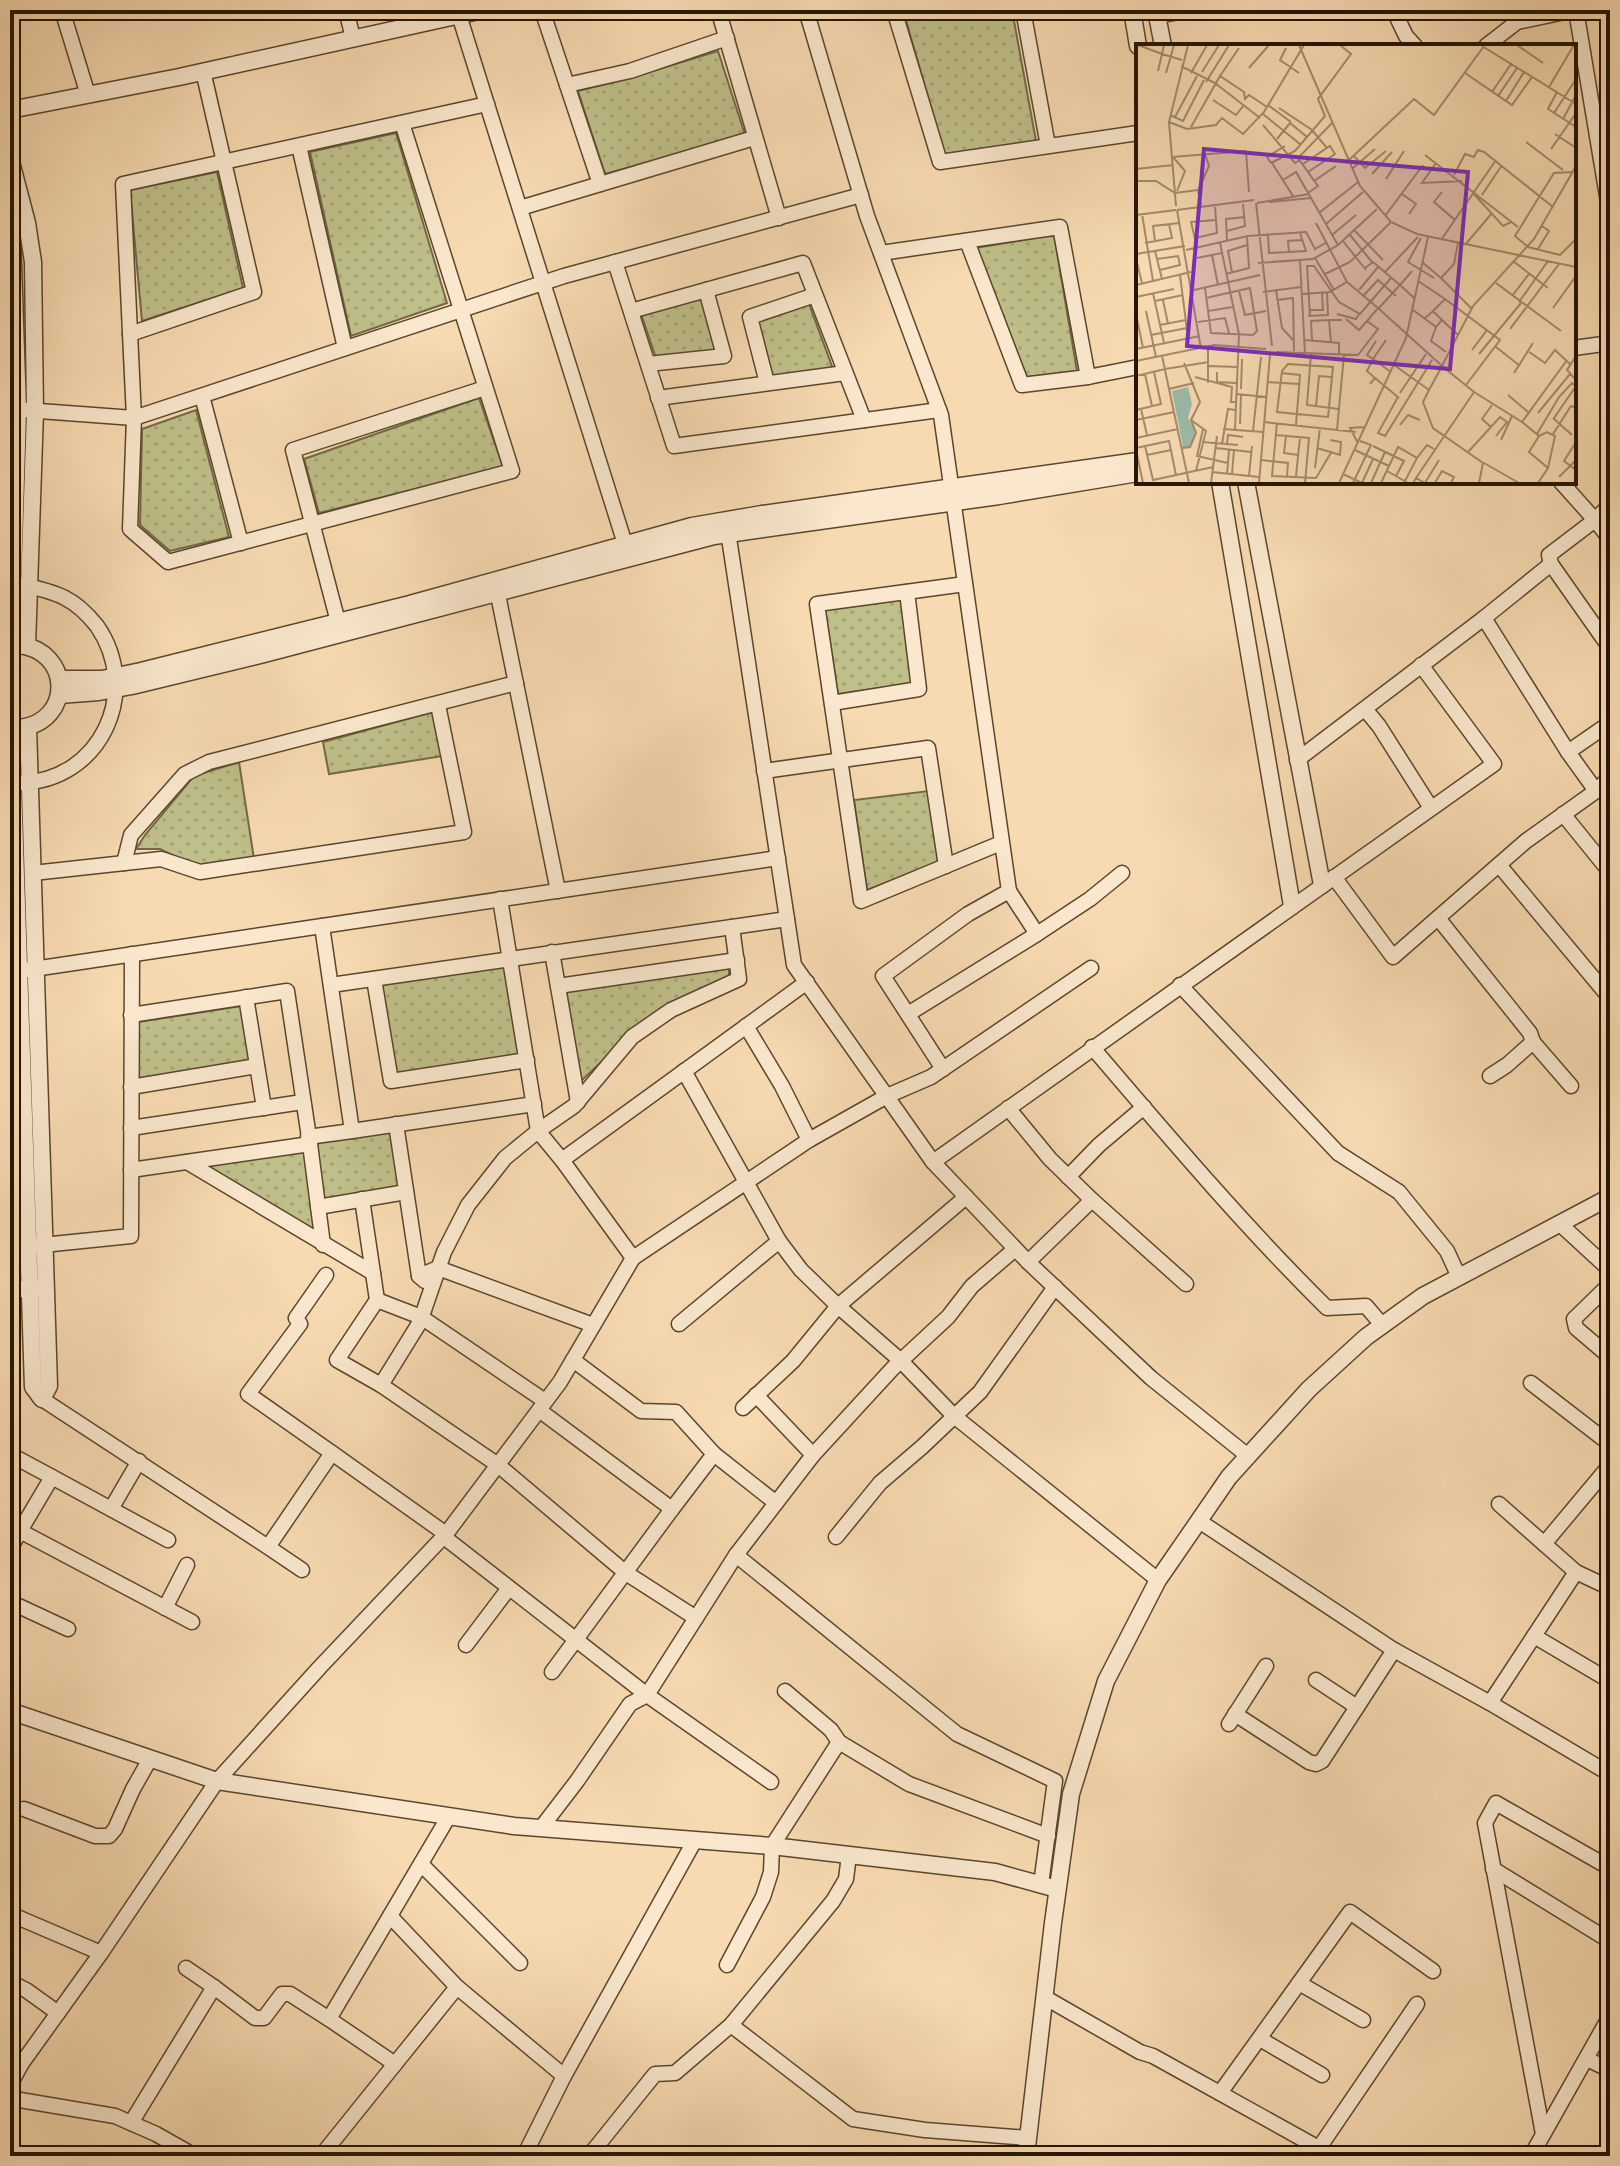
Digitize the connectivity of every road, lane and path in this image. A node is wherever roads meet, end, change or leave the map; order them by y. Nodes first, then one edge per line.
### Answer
1 (62, 10) edge
2 (346, 10) edge
3 (483, 10) edge
4 (542, 10) edge
5 (807, 10) edge
6 (894, 10) edge
7 (1023, 10) edge
8 (1132, 10) edge
9 (1190, 10) edge
10 (1389, 10) edge
11 (1575, 10) edge
12 (1157, 13) edge
13 (459, 15) junction
14 (720, 16) dead end
15 (353, 38) junction
16 (727, 38) junction
17 (1138, 44) edge
18 (1163, 44) edge
19 (1413, 44) edge
20 (1489, 44) edge
21 (203, 71) junction
22 (567, 85) junction
23 (88, 95) junction
24 (487, 104) junction
25 (10, 110) edge
26 (402, 123) junction
27 (1136, 133) edge
28 (754, 138) junction
29 (299, 146) junction
30 (1048, 146) junction
31 (10, 158) edge
32 (224, 162) junction
33 (600, 184) junction
34 (861, 195) junction
35 (520, 208) junction
36 (1610, 214) edge
37 (779, 218) junction
38 (10, 227) edge
39 (967, 241) junction
40 (881, 253) junction
41 (615, 262) junction
42 (543, 283) junction
43 (706, 290) junction
44 (815, 295) junction
45 (460, 310) junction
46 (631, 311) junction
47 (130, 334) junction
48 (1610, 343) edge
49 (345, 348) junction
50 (1576, 348) edge
51 (648, 364) junction
52 (1136, 367) edge
53 (845, 373) junction
54 (1088, 377) junction
55 (767, 383) junction
56 (485, 388) junction
57 (202, 396) junction
58 (658, 398) junction
59 (21, 410) edge
60 (939, 410) junction
61 (134, 418) junction
62 (864, 420) junction
63 (1136, 461) edge
64 (1136, 473) edge
65 (1220, 484) edge
66 (1246, 484) edge
67 (1563, 484) edge
68 (952, 495) junction
69 (1610, 505) edge
70 (1595, 520) junction
71 (312, 524) junction
72 (727, 527) junction
73 (1610, 539) edge
74 (241, 543) junction
75 (625, 544) junction
76 (1551, 564) junction
77 (17, 584) edge
78 (965, 584) junction
79 (497, 586) junction
80 (907, 592) junction
81 (1484, 618) junction
82 (338, 622) junction
83 (16, 646) edge
84 (1610, 648) edge
85 (1421, 665) junction
86 (116, 682) junction
87 (516, 683) junction
88 (59, 687) junction
89 (832, 703) junction
90 (438, 705) junction
91 (1365, 709) junction
92 (1610, 723) edge
93 (16, 727) edge
94 (1568, 752) junction
95 (840, 760) junction
96 (1297, 760) junction
97 (764, 771) junction
98 (1610, 777) edge
99 (11, 783) edge
100 (30, 783) junction
101 (1596, 791) junction
102 (1431, 808) junction
103 (1563, 814) junction
104 (1001, 843) junction
105 (778, 858) junction
106 (124, 863) junction
107 (1499, 865) junction
108 (946, 866) junction
109 (1610, 872) edge
110 (33, 873) junction
111 (1122, 873) dead end
112 (1328, 881) junction
113 (558, 891) junction
114 (1009, 891) junction
115 (500, 899) junction
116 (1292, 906) junction
117 (1438, 918) junction
118 (787, 919) junction
119 (322, 926) junction
120 (732, 927) junction
121 (1037, 934) junction
122 (552, 952) junction
123 (132, 954) junction
124 (510, 959) junction
125 (737, 960) junction
126 (1091, 968) dead end
127 (28, 970) junction
128 (374, 979) junction
129 (807, 982) junction
130 (331, 985) junction
131 (1180, 985) junction
132 (558, 986) junction
133 (246, 997) junction
134 (1610, 998) edge
135 (908, 1014) junction
136 (131, 1015) junction
137 (15, 1019) edge
138 (746, 1026) junction
139 (1533, 1042) junction
140 (1092, 1047) junction
141 (527, 1060) junction
142 (257, 1066) junction
143 (943, 1069) junction
144 (684, 1071) junction
145 (1490, 1076) dead end
146 (1571, 1086) dead end
147 (131, 1087) junction
148 (887, 1096) junction
149 (302, 1102) junction
150 (578, 1102) junction
151 (534, 1104) junction
152 (1144, 1107) junction
153 (264, 1108) junction
154 (1008, 1108) junction
155 (396, 1124) junction
156 (131, 1128) junction
157 (352, 1131) junction
158 (538, 1131) junction
159 (809, 1140) junction
160 (309, 1141) junction
161 (562, 1160) junction
162 (187, 1162) junction
163 (933, 1162) junction
164 (131, 1170) junction
165 (1068, 1177) junction
166 (746, 1183) junction
167 (406, 1192) junction
168 (966, 1197) junction
169 (1610, 1197) edge
170 (362, 1199) junction
171 (1092, 1200) junction
172 (318, 1207) junction
173 (1560, 1224) junction
174 (779, 1241) junction
175 (323, 1245) junction
176 (36, 1246) junction
177 (1015, 1249) junction
178 (633, 1258) junction
179 (1028, 1262) junction
180 (438, 1268) junction
181 (1610, 1270) edge
182 (373, 1273) junction
183 (326, 1275) dead end
184 (419, 1276) junction
185 (1459, 1277) junction
186 (1186, 1284) dead end
187 (1610, 1284) edge
188 (432, 1286) junction
189 (1055, 1287) junction
190 (10, 1289) edge
191 (38, 1289) junction
192 (377, 1300) junction
193 (838, 1306) junction
194 (421, 1317) junction
195 (679, 1324) dead end
196 (593, 1325) junction
197 (1383, 1326) junction
198 (1610, 1357) edge
199 (573, 1360) junction
200 (901, 1361) junction
201 (1531, 1383) dead end
202 (381, 1385) junction
203 (756, 1395) junction
204 (42, 1399) joint
205 (542, 1406) junction
206 (743, 1408) dead end
207 (954, 1416) junction
208 (1610, 1444) edge
209 (332, 1453) junction
210 (714, 1454) junction
211 (813, 1455) junction
212 (13, 1456) dead end
213 (1248, 1456) junction
214 (139, 1461) junction
215 (498, 1465) junction
216 (1610, 1465) edge
217 (52, 1477) junction
218 (776, 1503) junction
219 (1499, 1504) dead end
220 (111, 1509) junction
221 (672, 1509) junction
222 (1199, 1521) junction
223 (15, 1529) edge
224 (445, 1536) junction
225 (836, 1537) dead end
226 (168, 1540) dead end
227 (1544, 1544) junction
228 (268, 1547) junction
229 (10, 1549) edge
230 (736, 1555) junction
231 (187, 1565) dead end
232 (302, 1570) dead end
233 (1576, 1572) junction
234 (626, 1573) junction
235 (1158, 1580) junction
236 (509, 1588) junction
237 (1610, 1588) edge
238 (10, 1602) edge
239 (165, 1608) junction
240 (696, 1618) junction
241 (192, 1622) dead end
242 (68, 1629) dead end
243 (1534, 1636) junction
244 (577, 1640) junction
245 (466, 1645) dead end
246 (1394, 1650) junction
247 (1266, 1666) dead end
248 (552, 1672) dead end
249 (1316, 1680) dead end
250 (1610, 1681) edge
251 (785, 1691) dead end
252 (647, 1695) junction
253 (1490, 1703) junction
254 (1357, 1707) junction
255 (10, 1711) edge
256 (839, 1742) junction
257 (150, 1759) junction
258 (1610, 1774) edge
259 (217, 1781) junction
260 (771, 1782) dead end
261 (24, 1809) dead end
262 (449, 1816) junction
263 (541, 1828) junction
264 (1048, 1836) junction
265 (695, 1840) junction
266 (772, 1846) junction
267 (849, 1855) junction
268 (421, 1864) junction
269 (1610, 1868) edge
270 (1493, 1869) junction
271 (1049, 1887) junction
272 (10, 1914) edge
273 (390, 1916) junction
274 (1610, 1941) edge
275 (101, 1953) junction
276 (520, 1963) dead end
277 (727, 1965) dead end
278 (186, 1968) dead end
279 (1433, 1971) dead end
280 (10, 1982) edge
281 (1299, 1983) junction
282 (214, 1987) junction
283 (457, 1987) junction
284 (1044, 1997) junction
285 (1417, 2004) dead end
286 (58, 2013) junction
287 (1610, 2016) edge
288 (329, 2019) junction
289 (1363, 2020) dead end
290 (731, 2025) junction
291 (1260, 2039) junction
292 (1587, 2059) junction
293 (395, 2064) junction
294 (1610, 2070) edge
295 (1322, 2075) dead end
296 (564, 2076) junction
297 (1220, 2093) junction
298 (12, 2100) edge
299 (10, 2119) edge
300 (131, 2123) junction
301 (1543, 2134) junction
302 (1028, 2138) junction
303 (1319, 2148) junction
304 (195, 2156) edge
305 (321, 2156) edge
306 (524, 2156) edge
307 (589, 2156) edge
308 (1026, 2156) edge
309 (1333, 2156) edge
310 (1531, 2156) edge

1 - 23 street
2 - 15 street
3 - 13 street
4 - 22 street
5 - 34 street
6 - 30 street
7 - 30 street
8 - 17 street
9 - 12 street
10 - 19 street
11 - 20 street
11 - 36 street
12 - 18 street
13 - 15 street
13 - 24 street
14 - 16 street
15 - 21 street
16 - 22 street
16 - 28 street
21 - 23 street
21 - 32 street
22 - 33 street
23 - 25 street
24 - 26 street
24 - 35 street
26 - 29 street
26 - 45 street
27 - 30 street
28 - 33 street
28 - 37 street
29 - 32 street
29 - 49 street
31 - 59 street
32 - 47 street
32 - 47 street
33 - 35 street
34 - 37 street
34 - 40 street
35 - 42 street
37 - 41 street
38 - 59 street
39 - 40 street
39 - 54 street
39 - 54 street
40 - 60 street
41 - 42 street
41 - 46 street
42 - 45 street
42 - 75 street
43 - 44 street
43 - 46 street
43 - 51 street
44 - 53 street
44 - 55 street
45 - 49 street
45 - 56 street
46 - 51 street
47 - 61 street
48 - 50 street
49 - 57 street
51 - 58 street
52 - 54 street
53 - 55 street
53 - 62 street
55 - 58 street
56 - 71 street
56 - 71 street
57 - 61 street
57 - 74 street
58 - 62 street
59 - 61 street
59 - 77 street
60 - 62 street
60 - 68 street
61 - 74 street
63 - 68 street
64 - 68 street
65 - 116 street
66 - 96 street
67 - 70 street
68 - 72 street
68 - 78 street
69 - 70 street
70 - 73 street
70 - 76 street
71 - 74 street
71 - 82 street
72 - 75 street
72 - 79 street
72 - 97 street
75 - 79 street
76 - 81 street
76 - 84 street
77 - 83 street
77 - 86 street
78 - 80 street
78 - 104 street
79 - 82 street
79 - 86 street
79 - 87 street
80 - 89 street
80 - 89 street
81 - 85 street
81 - 94 street
82 - 86 street
83 - 88 street
85 - 91 street
85 - 102 street
86 - 88 street
86 - 100 street
87 - 90 street
87 - 113 street
88 - 93 street
89 - 95 street
90 - 106 street
90 - 106 street
91 - 96 street
91 - 102 street
92 - 94 street
93 - 99 street
93 - 100 street
94 - 101 street
95 - 97 street
95 - 108 street
95 - 108 street
96 - 112 street
97 - 105 street
98 - 101 street
99 - 100 street
99 - 127 street
100 - 110 street
101 - 103 street
102 - 112 street
103 - 107 street
103 - 109 street
104 - 108 street
104 - 114 street
105 - 113 street
105 - 118 street
106 - 110 street
107 - 117 street
107 - 134 street
110 - 127 street
111 - 121 street
112 - 116 street
112 - 117 street
113 - 115 street
114 - 121 street
114 - 135 street
115 - 119 street
115 - 124 street
116 - 131 street
117 - 139 street
118 - 120 street
118 - 129 street
119 - 123 street
119 - 130 street
120 - 122 street
120 - 125 street
121 - 135 street
122 - 124 street
122 - 132 street
123 - 127 street
123 - 136 street
124 - 128 street
124 - 141 street
125 - 132 street
125 - 150 street
126 - 143 street
127 - 137 street
127 - 176 street
128 - 130 street
128 - 141 street
129 - 138 street
129 - 148 street
130 - 157 street
131 - 140 street
131 - 185 street
132 - 150 street
133 - 136 street
133 - 142 street
133 - 149 street
135 - 143 street
136 - 147 street
137 - 176 street
138 - 144 street
138 - 159 street
139 - 145 street
139 - 146 street
140 - 152 street
140 - 154 street
141 - 151 street
142 - 147 street
142 - 153 street
143 - 148 street
144 - 161 street
144 - 166 street
147 - 156 street
148 - 159 street
148 - 163 street
149 - 153 street
149 - 160 street
150 - 158 street
151 - 155 street
151 - 158 street
152 - 165 street
152 - 197 street
153 - 156 street
154 - 163 street
154 - 165 street
155 - 157 street
155 - 167 street
156 - 164 street
157 - 160 street
158 - 161 street
158 - 180 street
159 - 166 street
160 - 162 street
160 - 172 street
161 - 178 street
162 - 164 street
162 - 175 street
163 - 168 street
164 - 176 street
165 - 171 street
166 - 174 street
166 - 178 street
167 - 170 street
167 - 184 street
168 - 177 street
168 - 193 street
169 - 173 street
170 - 172 street
170 - 182 street
171 - 179 street
171 - 186 street
172 - 175 street
173 - 181 street
173 - 185 street
174 - 193 street
174 - 195 street
175 - 182 street
176 - 191 street
177 - 179 street
177 - 200 street
178 - 196 street
179 - 189 street
180 - 184 street
180 - 188 street
180 - 196 street
182 - 192 street
183 - 209 street
184 - 188 street
185 - 197 street
187 - 198 street
188 - 194 street
189 - 207 street
189 - 213 street
190 - 191 street
191 - 204 street
192 - 194 street
192 - 202 street
193 - 200 street
193 - 203 street
194 - 202 street
194 - 205 street
196 - 199 street
197 - 213 street
199 - 205 street
199 - 210 street
200 - 207 street
200 - 211 street
201 - 208 street
202 - 215 street
203 - 206 street
203 - 211 street
204 - 214 street
205 - 215 street
205 - 221 street
207 - 225 street
207 - 235 street
209 - 224 street
209 - 228 street
210 - 218 street
210 - 221 street
211 - 218 street
212 - 217 street
213 - 222 street
214 - 220 street
214 - 228 street
215 - 224 street
215 - 234 street
216 - 227 street
217 - 220 street
217 - 223 street
218 - 230 street
219 - 227 street
220 - 226 street
221 - 234 street
222 - 235 street
222 - 246 street
223 - 229 street
223 - 239 street
224 - 236 street
224 - 259 street
227 - 233 street
228 - 232 street
230 - 240 street
230 - 264 street
231 - 239 street
233 - 237 street
233 - 243 street
234 - 240 street
234 - 244 street
235 - 271 street
236 - 244 street
236 - 245 street
238 - 242 street
239 - 241 street
240 - 252 street
243 - 250 street
243 - 253 street
244 - 248 street
244 - 252 street
246 - 253 street
246 - 254 street
247 - 254 street
249 - 254 street
251 - 256 street
252 - 260 street
252 - 263 street
253 - 258 street
255 - 257 street
256 - 264 street
256 - 266 street
257 - 259 street
257 - 261 street
259 - 262 street
259 - 275 street
262 - 263 street
262 - 268 street
263 - 265 street
264 - 271 street
265 - 266 street
265 - 296 street
266 - 267 street
266 - 277 street
267 - 271 street
267 - 290 street
268 - 273 street
268 - 276 street
269 - 270 street
270 - 274 street
270 - 301 street
271 - 284 street
272 - 275 street
273 - 283 street
273 - 288 street
275 - 286 street
278 - 282 street
279 - 281 street
280 - 286 street
281 - 289 street
281 - 291 street
282 - 288 street
282 - 300 street
283 - 293 street
283 - 296 street
284 - 297 street
284 - 302 street
285 - 303 street
286 - 298 street
287 - 292 street
288 - 293 street
290 - 302 street
290 - 307 street
291 - 295 street
291 - 297 street
292 - 294 street
292 - 301 street
293 - 305 street
296 - 306 street
297 - 303 street
298 - 299 street
298 - 300 street
300 - 304 street
301 - 310 street
302 - 308 street
303 - 309 street

